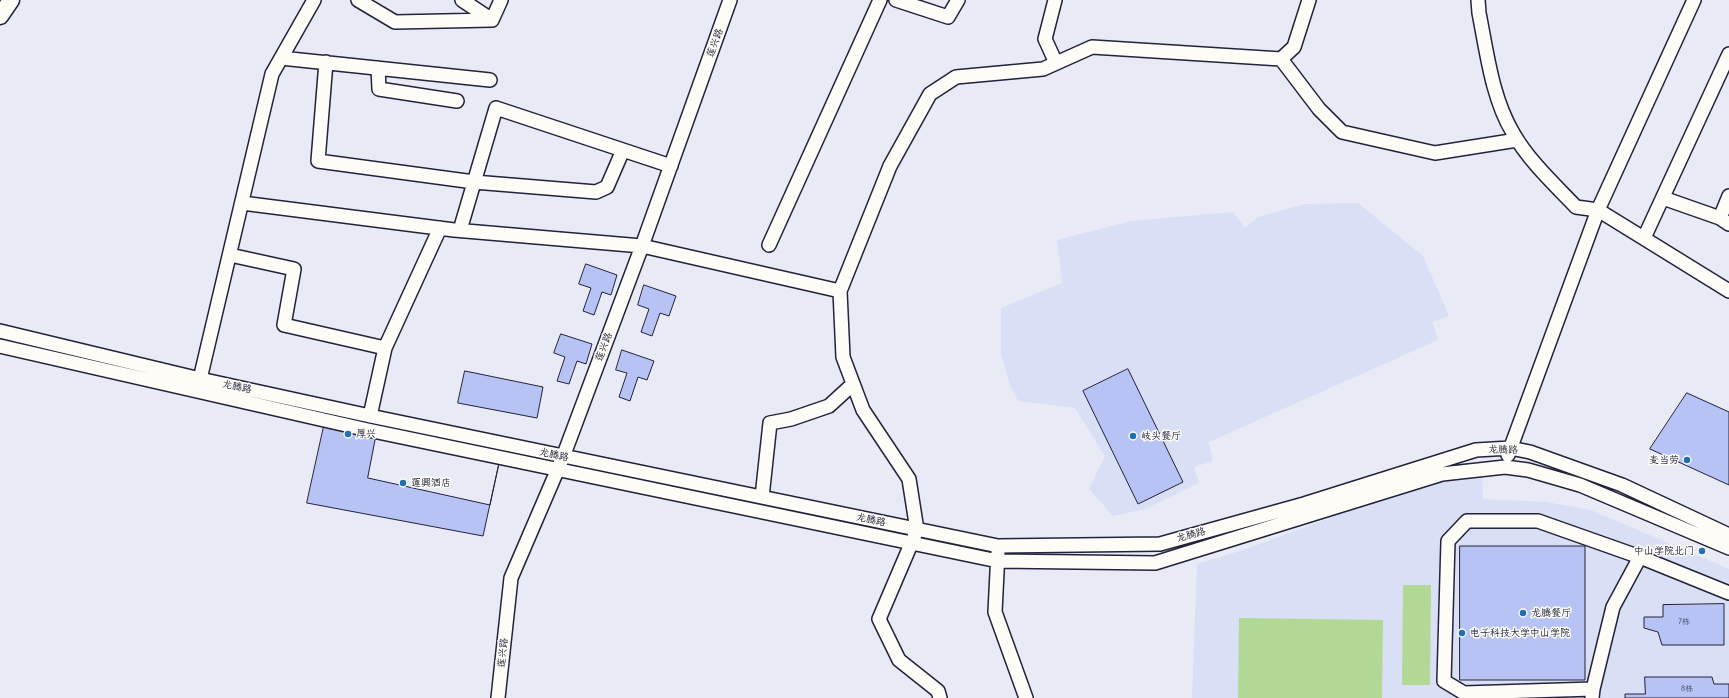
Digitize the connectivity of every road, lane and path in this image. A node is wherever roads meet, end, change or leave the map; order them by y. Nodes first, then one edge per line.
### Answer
1 (11, 0) edge
2 (314, 0) edge
3 (358, 0) edge
4 (462, 0) edge
5 (501, 0) edge
6 (730, 0) edge
7 (880, 0) edge
8 (896, 0) edge
9 (958, 0) edge
10 (1055, 0) edge
11 (1309, 0) edge
12 (1478, 0) edge
13 (1694, 0) edge
14 (0, 16) edge
15 (492, 20) junction
16 (1729, 54) edge
17 (281, 58) junction
18 (1281, 59) junction
19 (326, 62) junction
20 (1056, 63) junction
21 (378, 68) junction
22 (490, 80) dead end
23 (458, 101) dead end
24 (1517, 140) junction
25 (623, 150) junction
26 (671, 166) junction
27 (474, 182) junction
28 (1729, 196) edge
29 (1663, 198) junction
30 (242, 203) junction
31 (1598, 210) junction
32 (1724, 221) edge
33 (440, 228) junction
34 (460, 230) junction
35 (1644, 238) junction
36 (642, 246) junction
37 (769, 246) dead end
38 (230, 255) junction
39 (840, 291) junction
40 (1729, 291) edge
41 (0, 331) edge
42 (0, 346) edge
43 (385, 348) junction
44 (200, 379) junction
45 (853, 384) junction
46 (194, 391) junction
47 (370, 416) junction
48 (1510, 448) junction
49 (563, 457) junction
50 (1505, 467) junction
51 (558, 470) junction
52 (762, 497) junction
53 (917, 530) junction
54 (1729, 535) edge
55 (911, 543) junction
56 (998, 546) junction
57 (1729, 548) edge
58 (1640, 557) junction
59 (998, 561) junction
60 (1729, 593) edge
61 (1593, 694) edge
62 (498, 698) edge
63 (940, 698) edge
64 (1026, 698) edge

1 - 14 main road
2 - 17 street
3 - 15 street
4 - 15 street
5 - 15 street
6 - 26 street, 莲兴路
7 - 37 street
8 - 9 street
10 - 20 street
11 - 18 street
12 - 24 street
13 - 31 street
16 - 29 street
17 - 19 street
17 - 30 street
18 - 20 street
18 - 24 street
19 - 21 street
19 - 27 street
20 - 39 street
21 - 22 street
21 - 23 street
24 - 31 street
25 - 26 street
25 - 27 street
25 - 27 street
26 - 36 street, 莲兴路
27 - 34 street
28 - 32 street
29 - 32 street
29 - 35 street
30 - 33 street
30 - 38 street
31 - 35 street
31 - 48 street
33 - 34 street
33 - 43 street
34 - 36 street
35 - 40 street
36 - 39 street
36 - 49 street, 莲兴路
38 - 43 street
38 - 44 street
39 - 45 street
41 - 44 street, 龙腾路
42 - 46 street, 龙腾路
43 - 47 street
44 - 46 street
44 - 47 street, 龙腾路
45 - 52 street
45 - 53 street
46 - 51 street, 龙腾路
47 - 49 street, 龙腾路
48 - 50 street
48 - 54 street, 龙腾路
48 - 56 street, 龙腾路
49 - 51 street, 莲兴路
49 - 52 street, 龙腾路
50 - 57 street, 龙腾路
50 - 59 street, 龙腾路
51 - 55 street, 龙腾路
51 - 62 street, 莲兴路
52 - 53 street, 龙腾路
53 - 55 street
53 - 56 street, 龙腾路
55 - 59 street, 龙腾路
55 - 63 street
56 - 59 street
58 - 60 street
58 - 61 street
58 - 61 street
59 - 64 street

